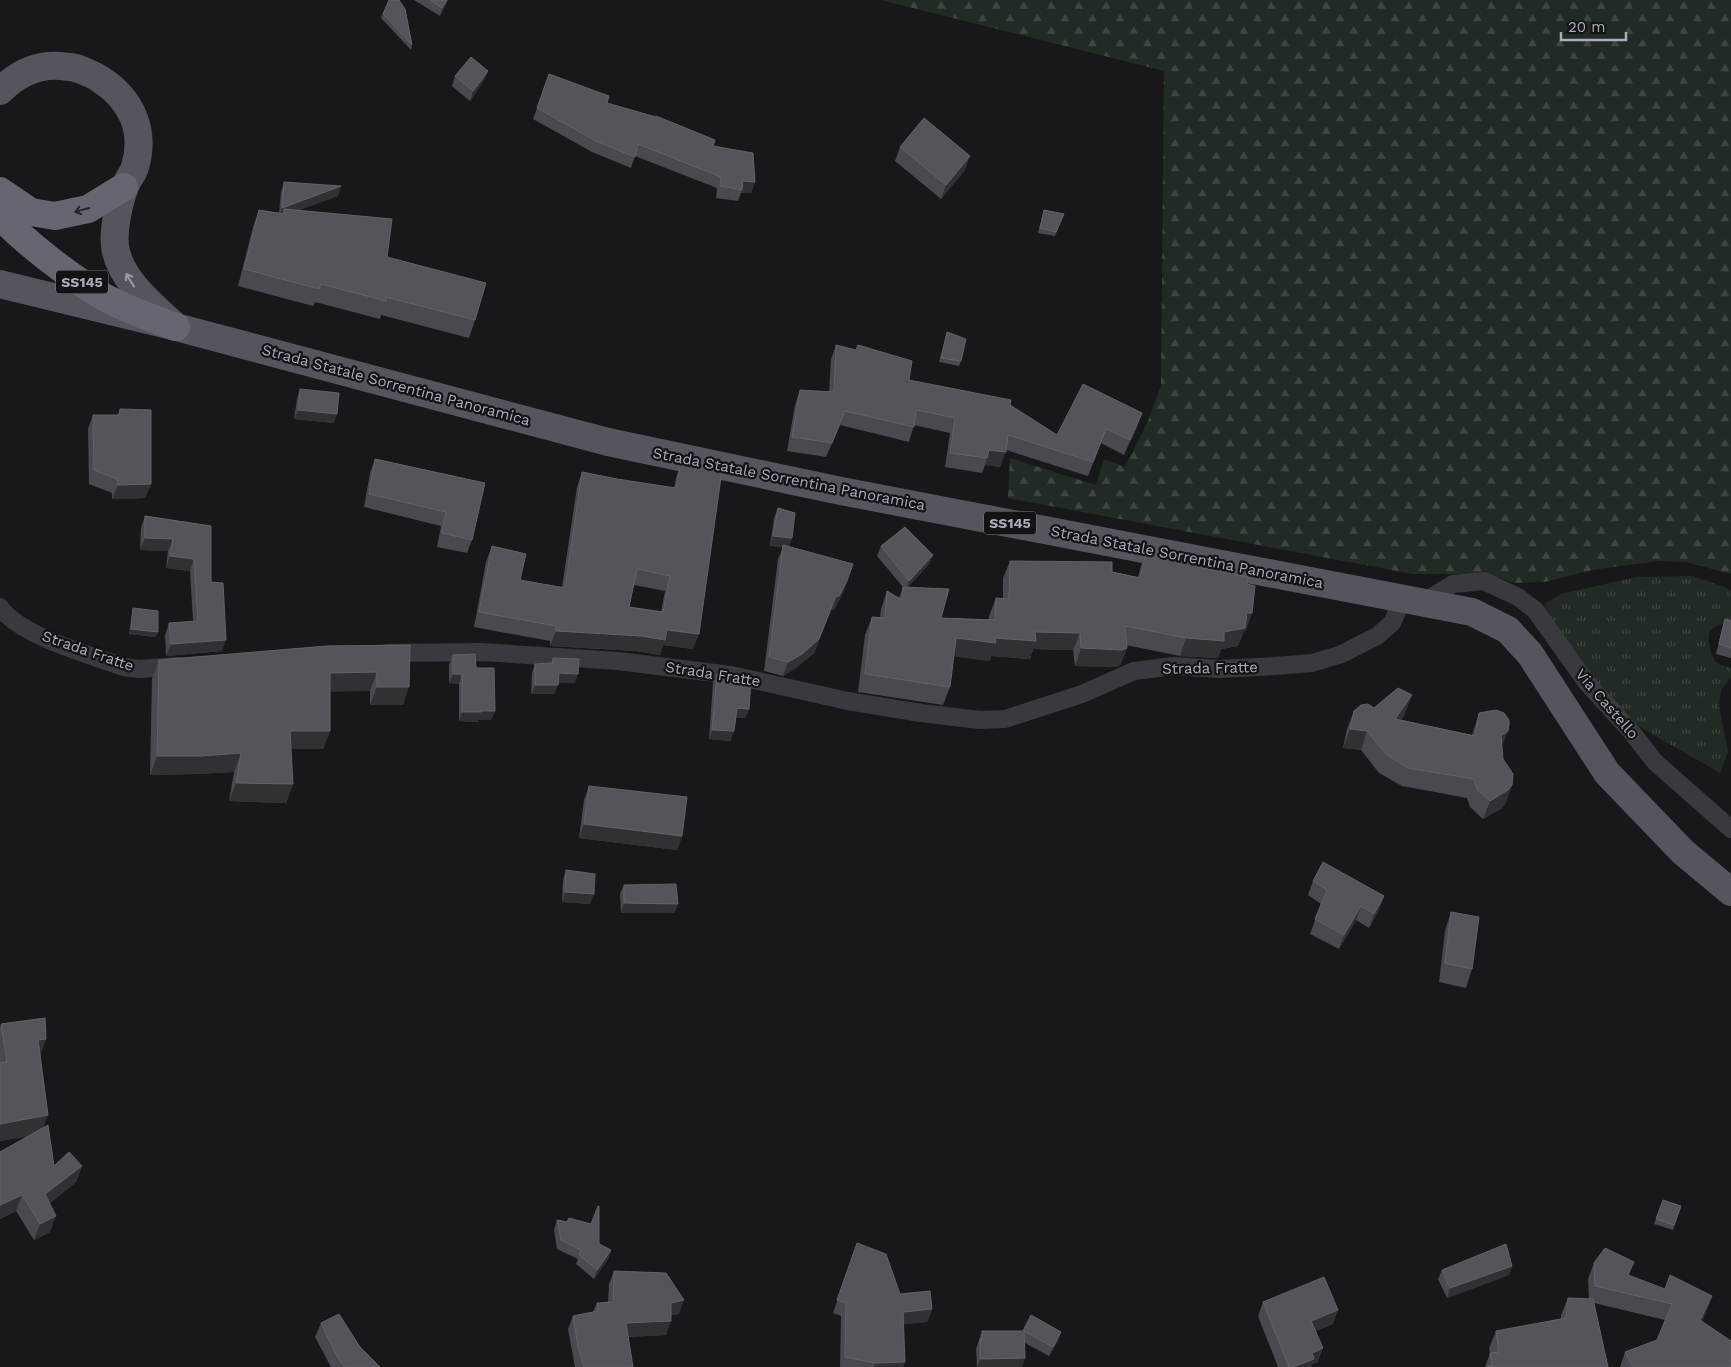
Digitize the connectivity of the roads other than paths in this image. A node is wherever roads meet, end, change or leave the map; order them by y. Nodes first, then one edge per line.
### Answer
1 (0, 91) edge
2 (124, 187) junction
3 (0, 191) edge
4 (0, 216) edge
5 (0, 284) edge
6 (176, 327) junction
7 (1414, 600) junction
8 (0, 607) edge
9 (368, 653) edge
10 (195, 664) edge
11 (1731, 829) edge
12 (1731, 892) edge

1 - 2 main road
2 -> 3 highway
6 -> 2 main road
4 - 6 highway, SS145
5 - 6 main road, Strada Statale Sorrentina Panoramica
6 - 7 main road, Strada Statale Sorrentina Panoramica / SS145
7 - 9 street, Strada Fratte
7 - 11 street, Via Castello
7 - 12 main road, Strada Statale Sorrentina Panoramica / SS145
8 - 10 street, Strada Fratte

